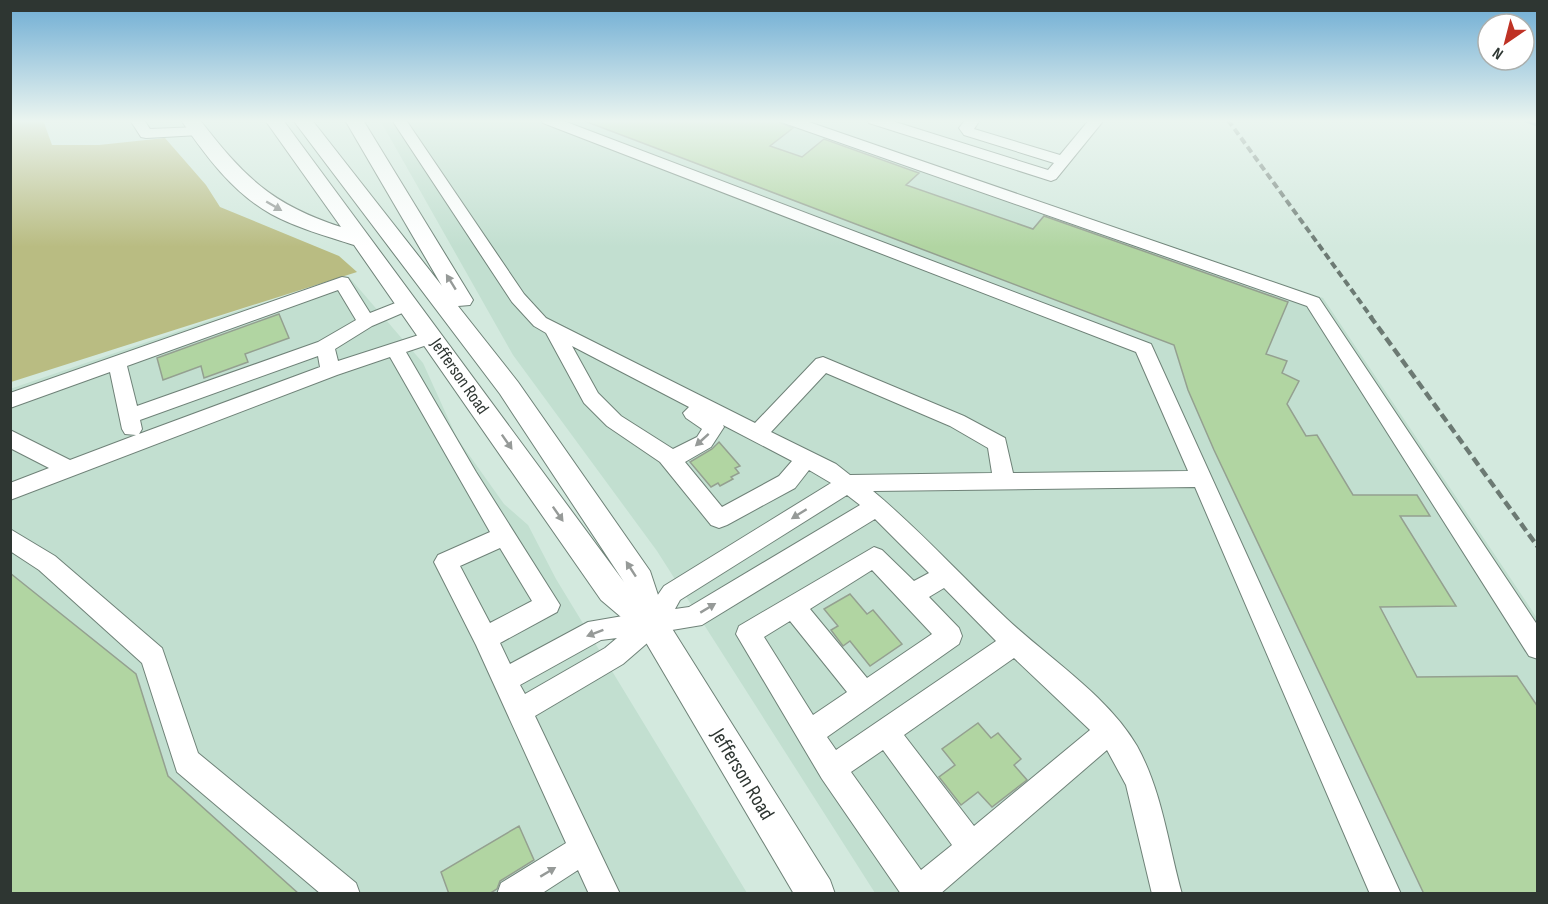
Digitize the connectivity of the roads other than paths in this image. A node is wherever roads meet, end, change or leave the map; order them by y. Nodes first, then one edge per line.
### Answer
1 (223, 162) edge
2 (305, 162) edge
3 (335, 162) edge
4 (379, 162) edge
5 (427, 162) edge
6 (658, 162) edge
7 (910, 162) edge
8 (1007, 162) edge
9 (1062, 162) edge
10 (363, 241) junction
11 (408, 304) junction
12 (366, 322) junction
13 (555, 332) junction
14 (432, 337) junction
15 (325, 346) junction
16 (394, 348) junction
17 (566, 352) junction
18 (117, 362) junction
19 (330, 369) junction
20 (509, 388) junction
21 (10, 401) edge
22 (129, 416) junction
23 (758, 434) junction
24 (10, 438) edge
25 (135, 444) junction
26 (806, 459) junction
27 (670, 460) junction
28 (69, 469) junction
29 (1203, 478) junction
30 (1004, 482) junction
31 (849, 483) junction
32 (10, 492) edge
33 (877, 506) junction
34 (505, 536) junction
35 (10, 538) edge
36 (946, 574) junction
37 (912, 595) junction
38 (793, 607) junction
39 (652, 624) junction
40 (485, 638) junction
41 (1014, 643) junction
42 (1538, 648) edge
43 (504, 681) junction
44 (865, 695) junction
45 (519, 712) junction
46 (886, 732) junction
47 (1108, 732) junction
48 (810, 733) junction
49 (832, 769) junction
50 (972, 847) junction
51 (583, 850) junction
52 (919, 893) edge
53 (345, 894) edge
54 (512, 894) edge
55 (604, 894) edge
56 (816, 894) edge
57 (1167, 894) edge
58 (1386, 894) edge

1 -> 10 main road
2 - 10 main road, Jefferson Road
3 - 20 main road, Jefferson Road
20 -> 4 main road
5 - 13 lane
6 - 29 lane
7 - 42 lane
8 - 9 lane
10 - 11 main road, Jefferson Road
11 - 12 lane
11 - 14 main road, Jefferson Road
12 - 15 lane
12 - 18 lane
13 - 17 lane
13 - 23 lane
14 - 16 lane
14 -> 39 main road, Jefferson Road
15 - 19 lane
15 - 22 lane
16 - 19 lane
16 - 34 lane
17 - 27 lane
17 -> 27 lane
18 - 21 lane
18 - 22 lane
19 - 25 lane
39 -> 20 main road, Jefferson Road
22 - 25 lane
23 - 26 lane
23 - 30 lane
24 - 28 lane
25 - 28 lane
26 - 27 lane
26 - 31 lane
28 - 32 lane
29 - 30 lane
29 - 58 lane
30 - 31 lane
31 - 33 lane
31 -> 39 lane
33 - 36 lane
39 -> 33 lane
34 - 40 lane
34 - 40 lane
35 - 53 lane
36 - 37 lane
36 - 41 lane
37 - 38 lane
37 - 44 lane
38 - 44 lane
38 - 48 lane
39 -> 43 lane
39 - 45 lane
39 - 56 main road, Jefferson Road
40 - 43 lane
41 - 46 lane
41 - 47 lane
43 - 45 lane
44 - 48 lane
45 - 51 lane
46 - 49 lane
46 - 50 lane
47 - 50 lane
47 - 57 lane
48 - 49 lane
49 - 52 lane
50 - 52 lane
54 -> 51 lane
51 - 55 lane

